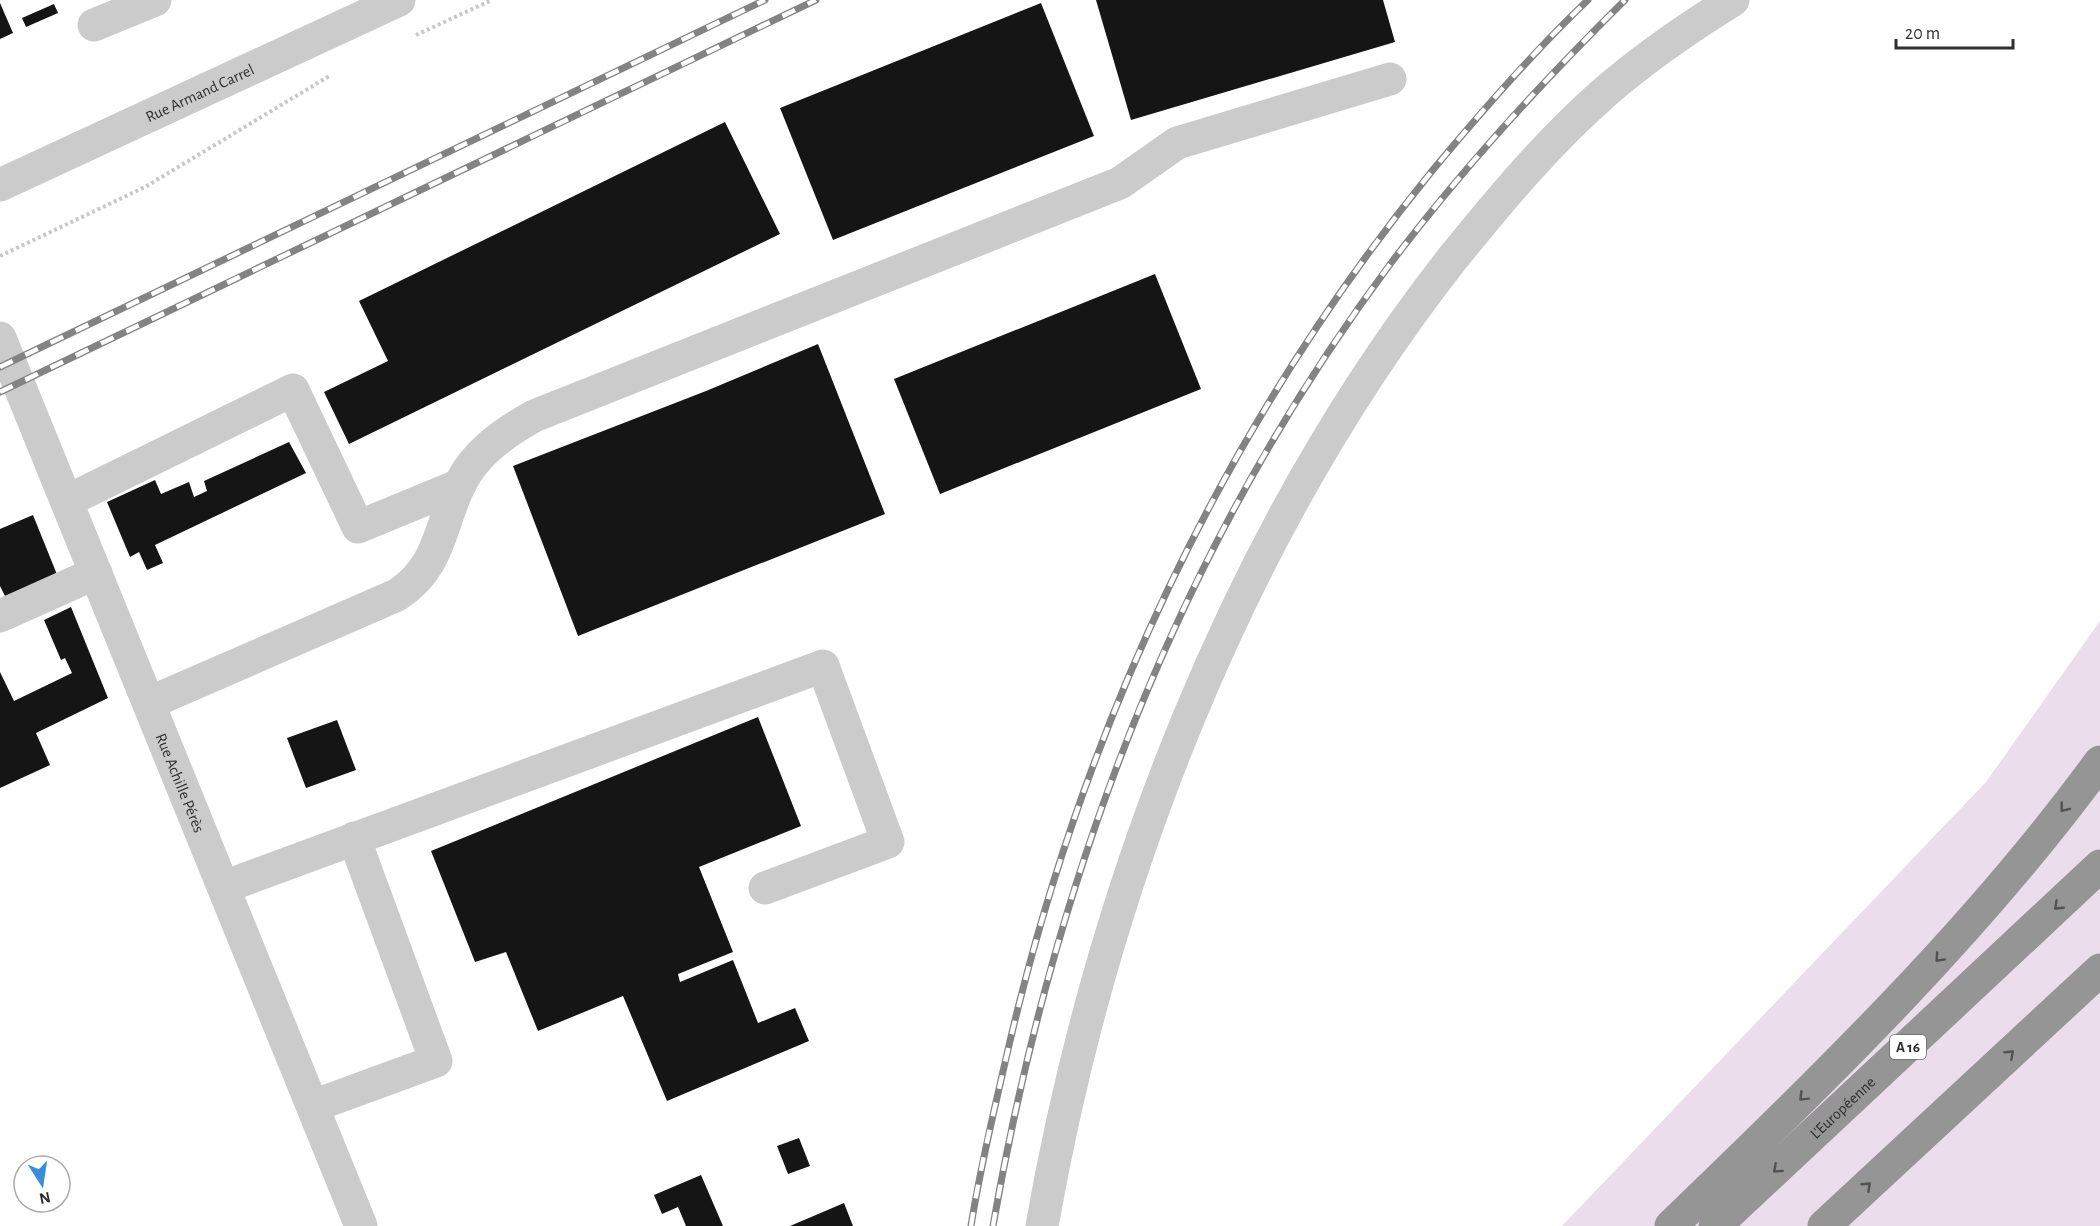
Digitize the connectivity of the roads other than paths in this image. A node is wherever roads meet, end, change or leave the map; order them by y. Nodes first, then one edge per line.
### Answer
1 (155, 0) edge
2 (399, 0) edge
3 (1733, 0) edge
4 (349, 11) edge
5 (94, 25) dead end
6 (1390, 79) dead end
7 (0, 185) edge
8 (0, 338) edge
9 (460, 485) junction
10 (67, 501) junction
11 (96, 573) junction
12 (0, 616) edge
13 (149, 703) junction
14 (2100, 762) edge
15 (354, 838) junction
16 (2100, 866) edge
17 (224, 886) junction
18 (765, 888) dead end
19 (2100, 970) edge
20 (313, 1107) junction
21 (361, 1226) edge
22 (1042, 1226) edge
23 (1671, 1226) edge
24 (1715, 1226) edge
25 (1824, 1226) edge

1 - 5 street
2 - 4 street, Rue Armand Carrel
3 - 22 street
4 - 7 street, Rue Armand Carrel
6 - 9 street
8 - 10 street, Rue Achille Pérès
9 - 10 street
9 - 13 street
10 - 11 street, Rue Achille Pérès
11 - 12 street
11 - 13 street, Rue Achille Pérès
13 - 17 street, Rue Achille Pérès
14 -> 23 highway
15 - 17 street
15 - 18 street
15 - 20 street
16 -> 24 highway, L'Européenne / A 16
17 - 20 street, Rue Achille Pérès
25 -> 19 highway
20 - 21 street, Rue Achille Pérès

